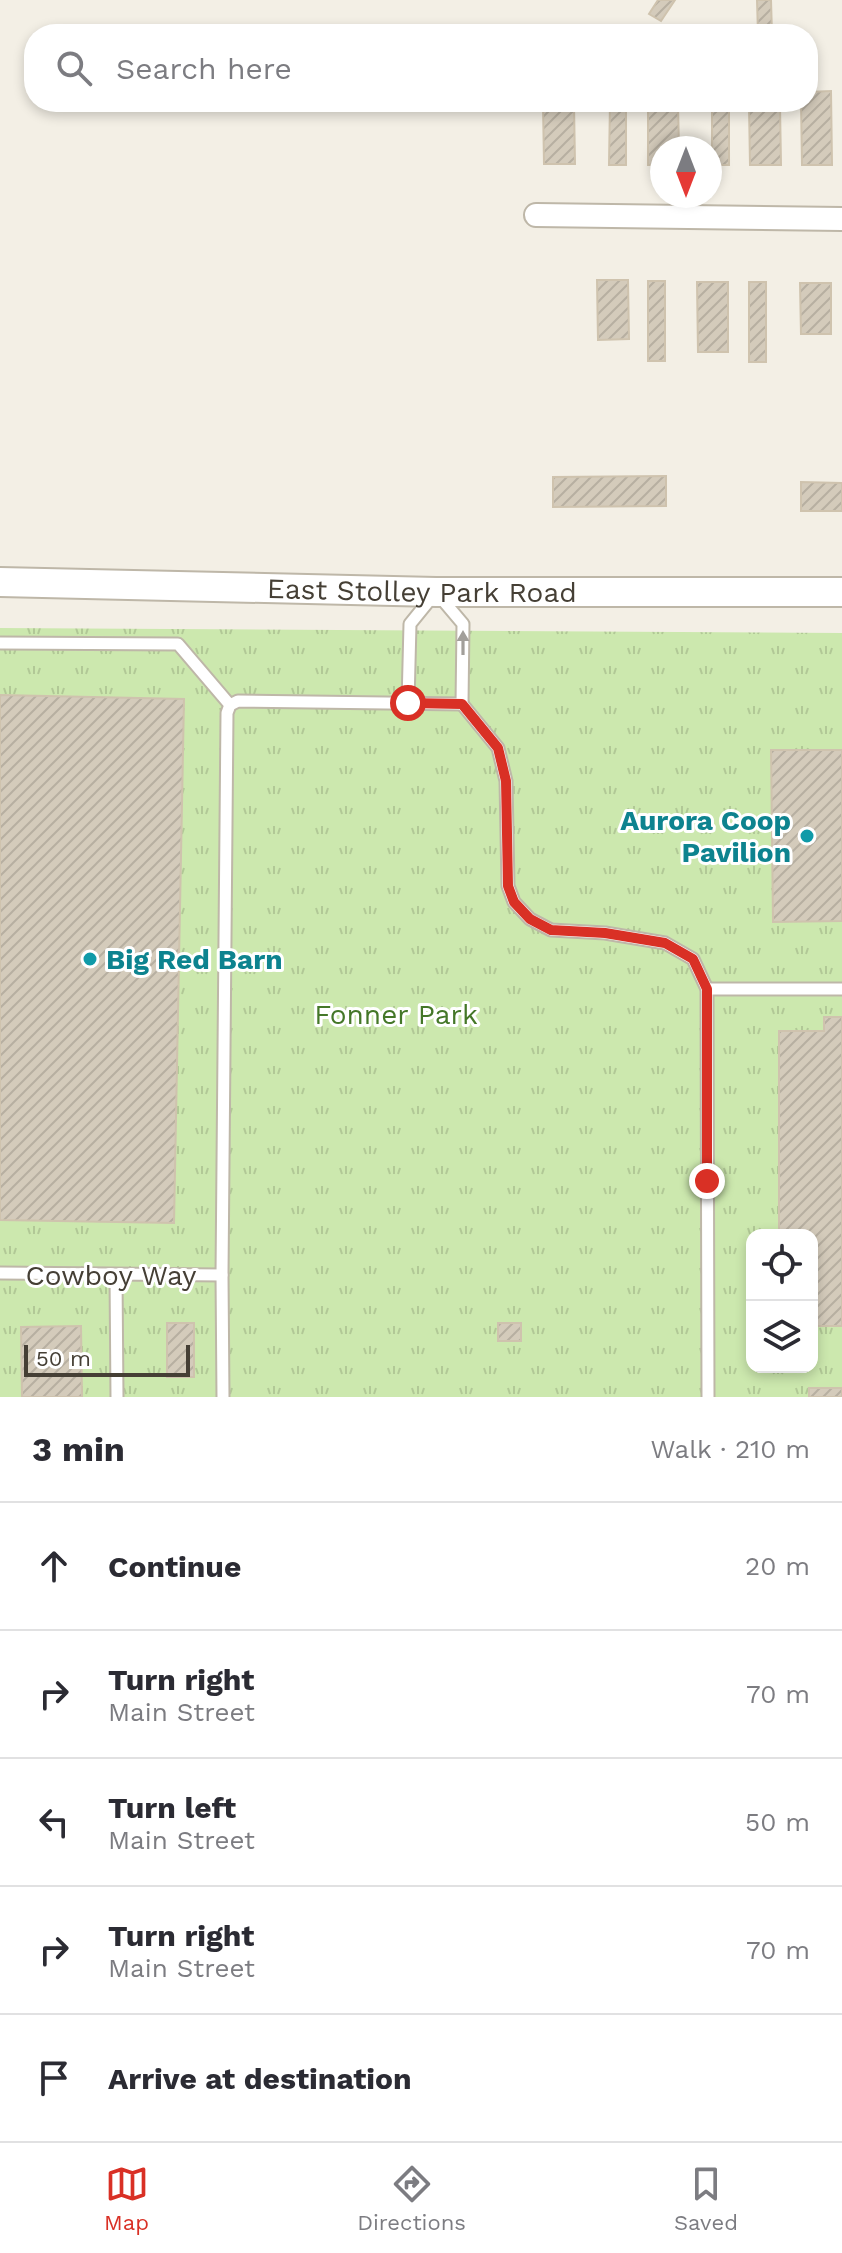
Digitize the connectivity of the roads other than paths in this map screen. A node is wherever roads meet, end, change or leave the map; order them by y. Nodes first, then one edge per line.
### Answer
1 (536, 215) dead end
2 (842, 219) edge
3 (0, 582) edge
4 (436, 592) junction
5 (842, 592) edge
6 (0, 643) edge
7 (408, 703) junction
8 (462, 704) junction
9 (230, 705) junction
10 (707, 989) junction
11 (842, 989) edge
12 (0, 1273) edge
13 (116, 1275) junction
14 (222, 1275) junction
15 (117, 1397) edge
16 (223, 1397) edge
17 (708, 1397) edge

1 - 2 street
3 - 4 street, East Stolley Park Road
4 - 5 street, East Stolley Park Road
4 - 7 lane
8 -> 4 lane
6 - 9 lane
7 - 8 lane
7 - 9 lane
8 - 10 lane
9 - 14 lane
10 - 11 lane
10 - 17 lane
12 - 13 lane, Cowboy Way
13 - 14 lane, Cowboy Way
13 - 15 lane
14 - 16 lane

